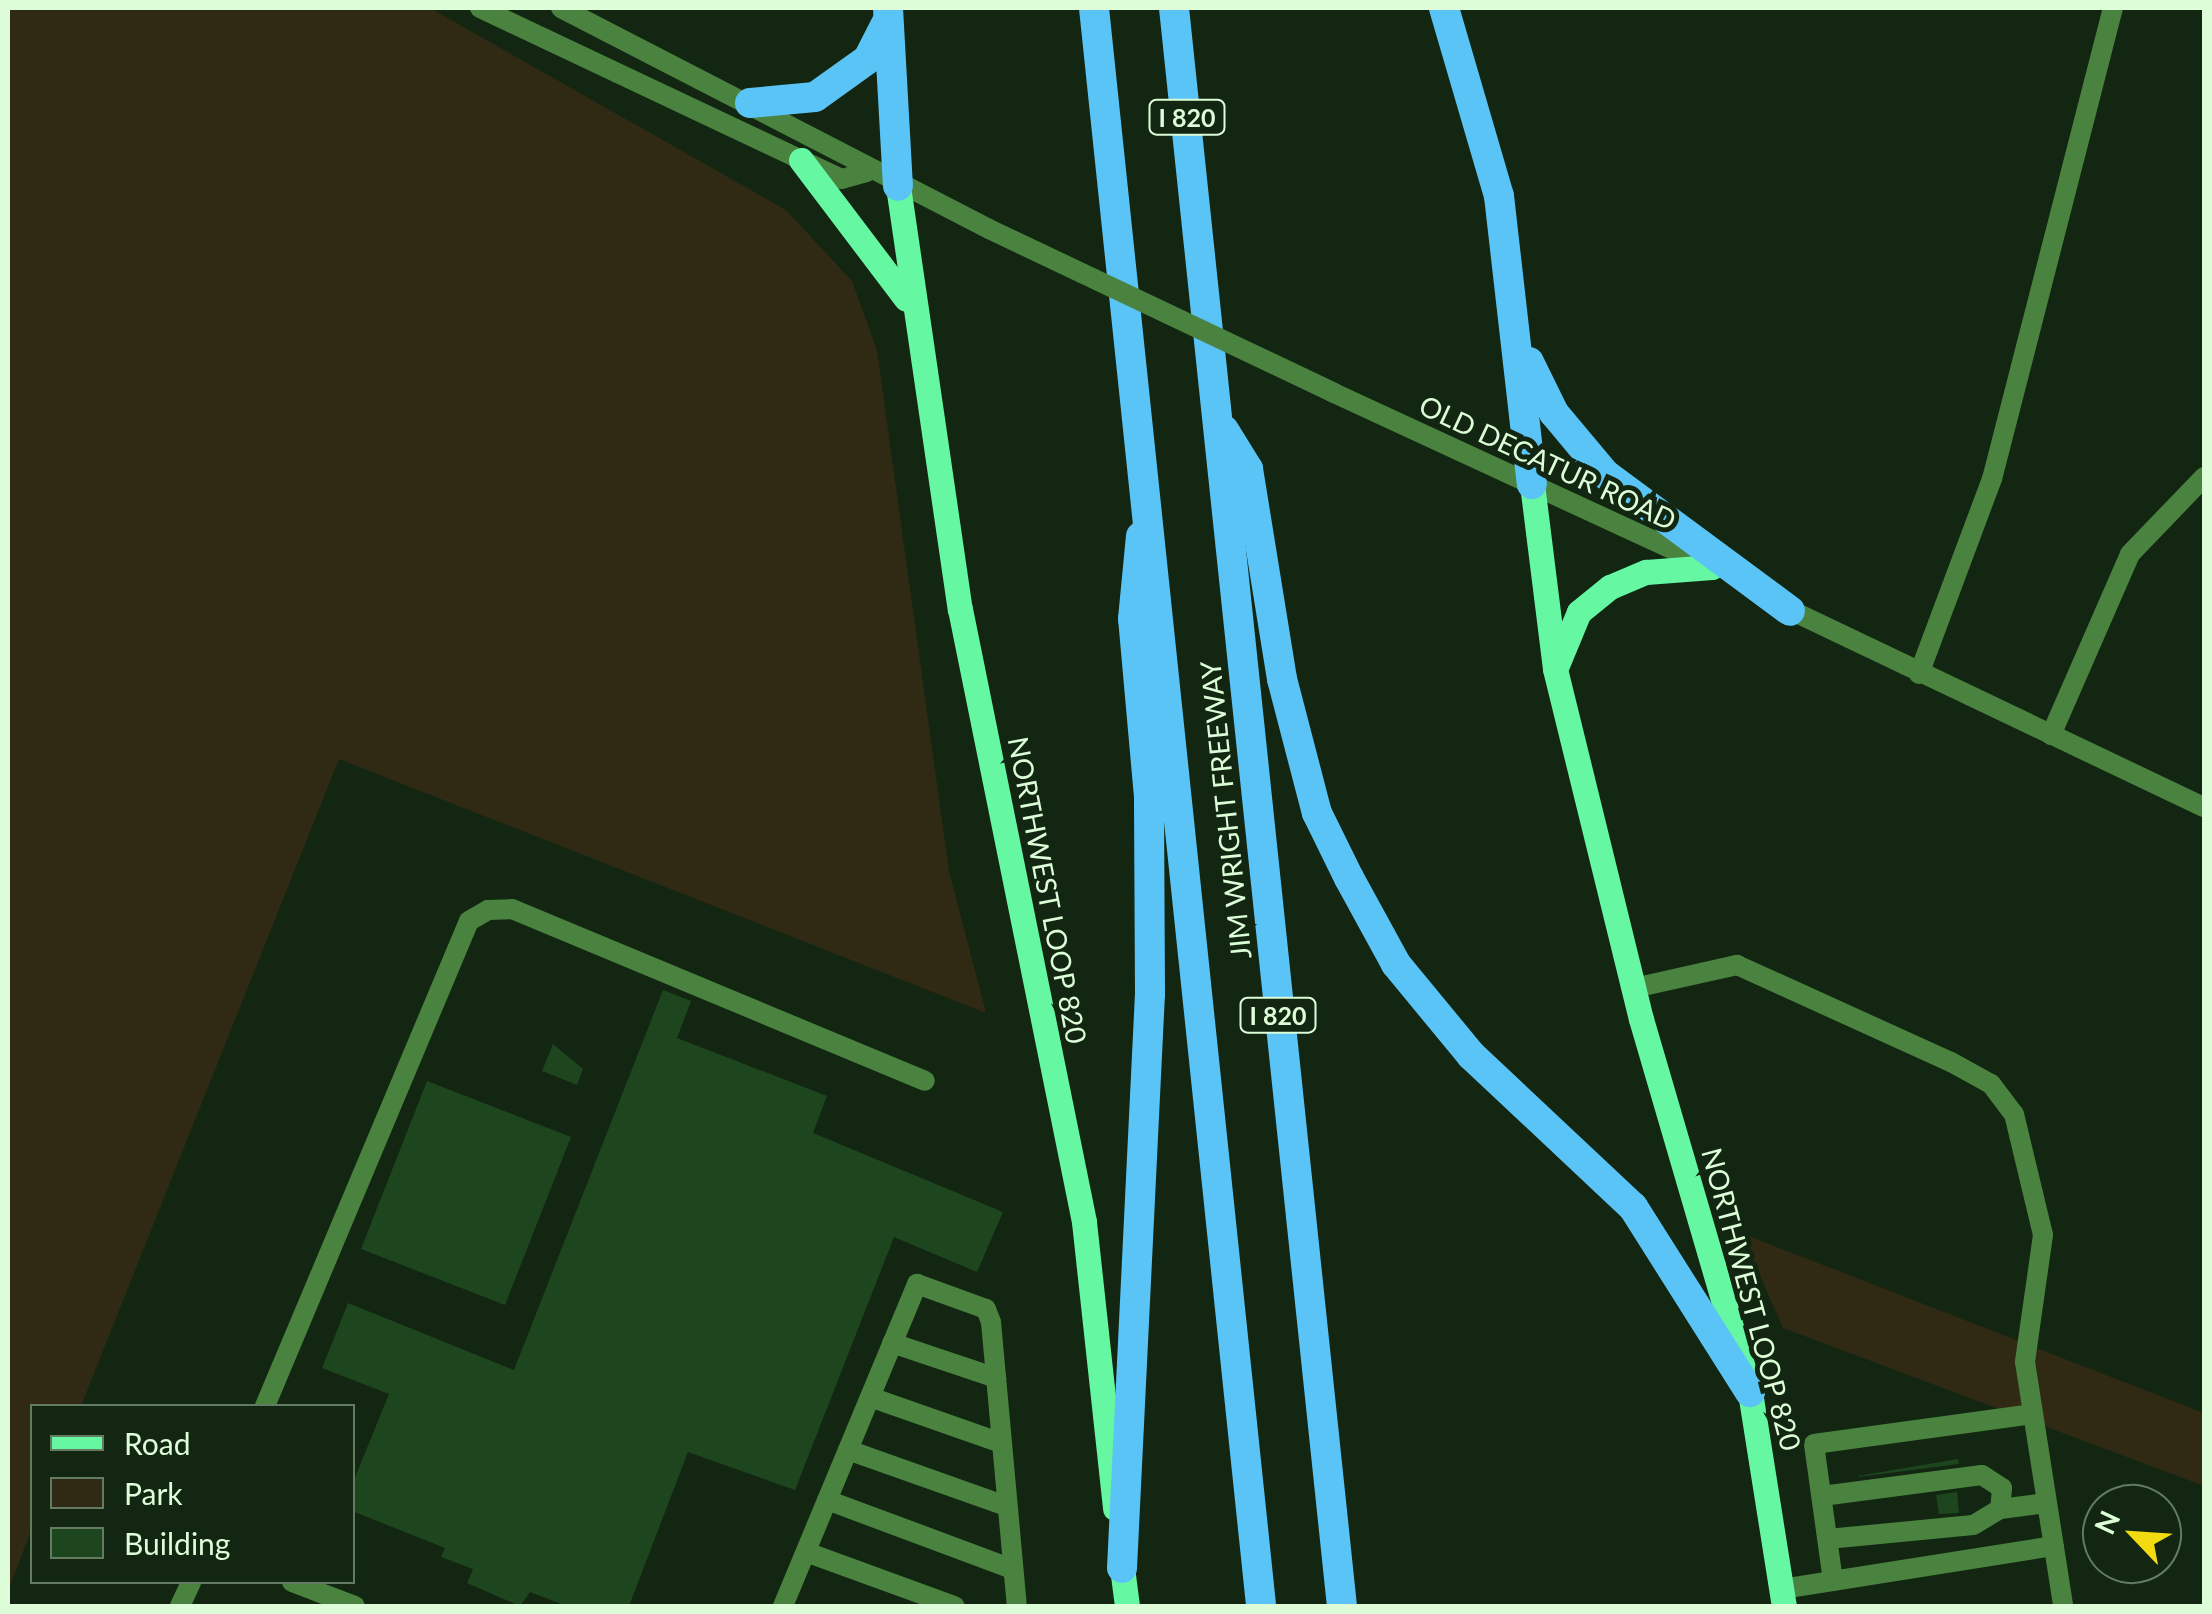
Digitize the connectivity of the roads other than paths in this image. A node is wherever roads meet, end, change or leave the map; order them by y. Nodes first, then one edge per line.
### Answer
1 (480, 8) edge
2 (560, 8) edge
3 (1094, 8) edge
4 (1174, 8) edge
5 (1444, 8) edge
6 (2113, 8) edge
7 (888, 14) edge
8 (750, 103) junction
9 (801, 160) junction
10 (867, 172) junction
11 (898, 186) junction
12 (912, 308) junction
13 (1521, 342) junction
14 (1220, 423) junction
15 (1147, 463) junction
16 (2204, 477) edge
17 (1532, 484) junction
18 (1712, 567) junction
19 (1790, 610) junction
20 (1555, 670) junction
21 (1919, 674) junction
22 (2051, 736) junction
23 (2204, 807) edge
24 (1634, 988) junction
25 (925, 1081) dead end
26 (892, 1343) junction
27 (996, 1378) junction
28 (1750, 1392) junction
29 (870, 1396) junction
30 (265, 1404) edge
31 (2033, 1414) junction
32 (1001, 1444) junction
33 (848, 1450) junction
34 (1822, 1496) junction
35 (827, 1500) junction
36 (2047, 1503) junction
37 (1006, 1506) junction
38 (2000, 1509) junction
39 (1828, 1539) junction
40 (2054, 1546) junction
41 (806, 1552) junction
42 (1122, 1568) junction
43 (1013, 1569) junction
44 (1834, 1581) junction
45 (297, 1584) edge
46 (1783, 1598) edge
47 (354, 1606) edge
48 (784, 1606) edge
49 (954, 1606) edge
50 (1017, 1606) edge
51 (1127, 1606) edge
52 (1261, 1606) edge
53 (1342, 1606) edge
54 (2064, 1606) edge

1 - 9 street, OLD DECATUR ROAD
2 - 8 street, OLD DECATUR ROAD
3 - 15 highway, JIM WRIGHT FREEWAY / I 820
4 - 14 highway, JIM WRIGHT FREEWAY / I 820
5 - 13 highway
6 - 21 street
7 - 8 highway
7 - 11 highway
8 - 10 street, OLD DECATUR ROAD
9 - 10 street, OLD DECATUR ROAD
9 - 12 main road
10 - 11 street, OLD DECATUR ROAD
11 - 12 main road, NORTHWEST LOOP 820
11 - 17 street, OLD DECATUR ROAD, bridge
12 - 42 main road, NORTHWEST LOOP 820
13 - 17 highway
13 - 19 highway
14 - 28 highway
14 - 53 highway, JIM WRIGHT FREEWAY / I 820
15 - 42 highway
15 - 52 highway, JIM WRIGHT FREEWAY / I 820
16 - 22 street
17 - 18 street, OLD DECATUR ROAD
17 - 20 main road, NORTHWEST LOOP 820
18 - 19 street, OLD DECATUR ROAD
18 - 20 main road
19 - 21 street, OLD DECATUR ROAD
20 - 24 main road, NORTHWEST LOOP 820
21 - 22 street, OLD DECATUR ROAD
22 - 23 street, OLD DECATUR ROAD
24 - 28 main road, NORTHWEST LOOP 820
24 - 31 street
25 - 30 street
26 - 27 street
26 - 27 street
26 - 29 street
27 - 32 street
28 - 46 main road, NORTHWEST LOOP 820
29 - 32 street
29 - 33 street
31 - 34 street
31 - 36 street
32 - 37 street
33 - 35 street
33 - 37 street
34 - 38 street
34 - 39 street
35 - 41 street
35 - 43 street
36 - 38 street
36 - 40 street
37 - 43 street
38 - 39 street
39 - 44 street
40 - 44 street
40 - 54 street
41 - 48 street
41 - 49 street
42 - 51 main road, NORTHWEST LOOP 820
43 - 50 street
44 - 46 street
45 - 47 street

